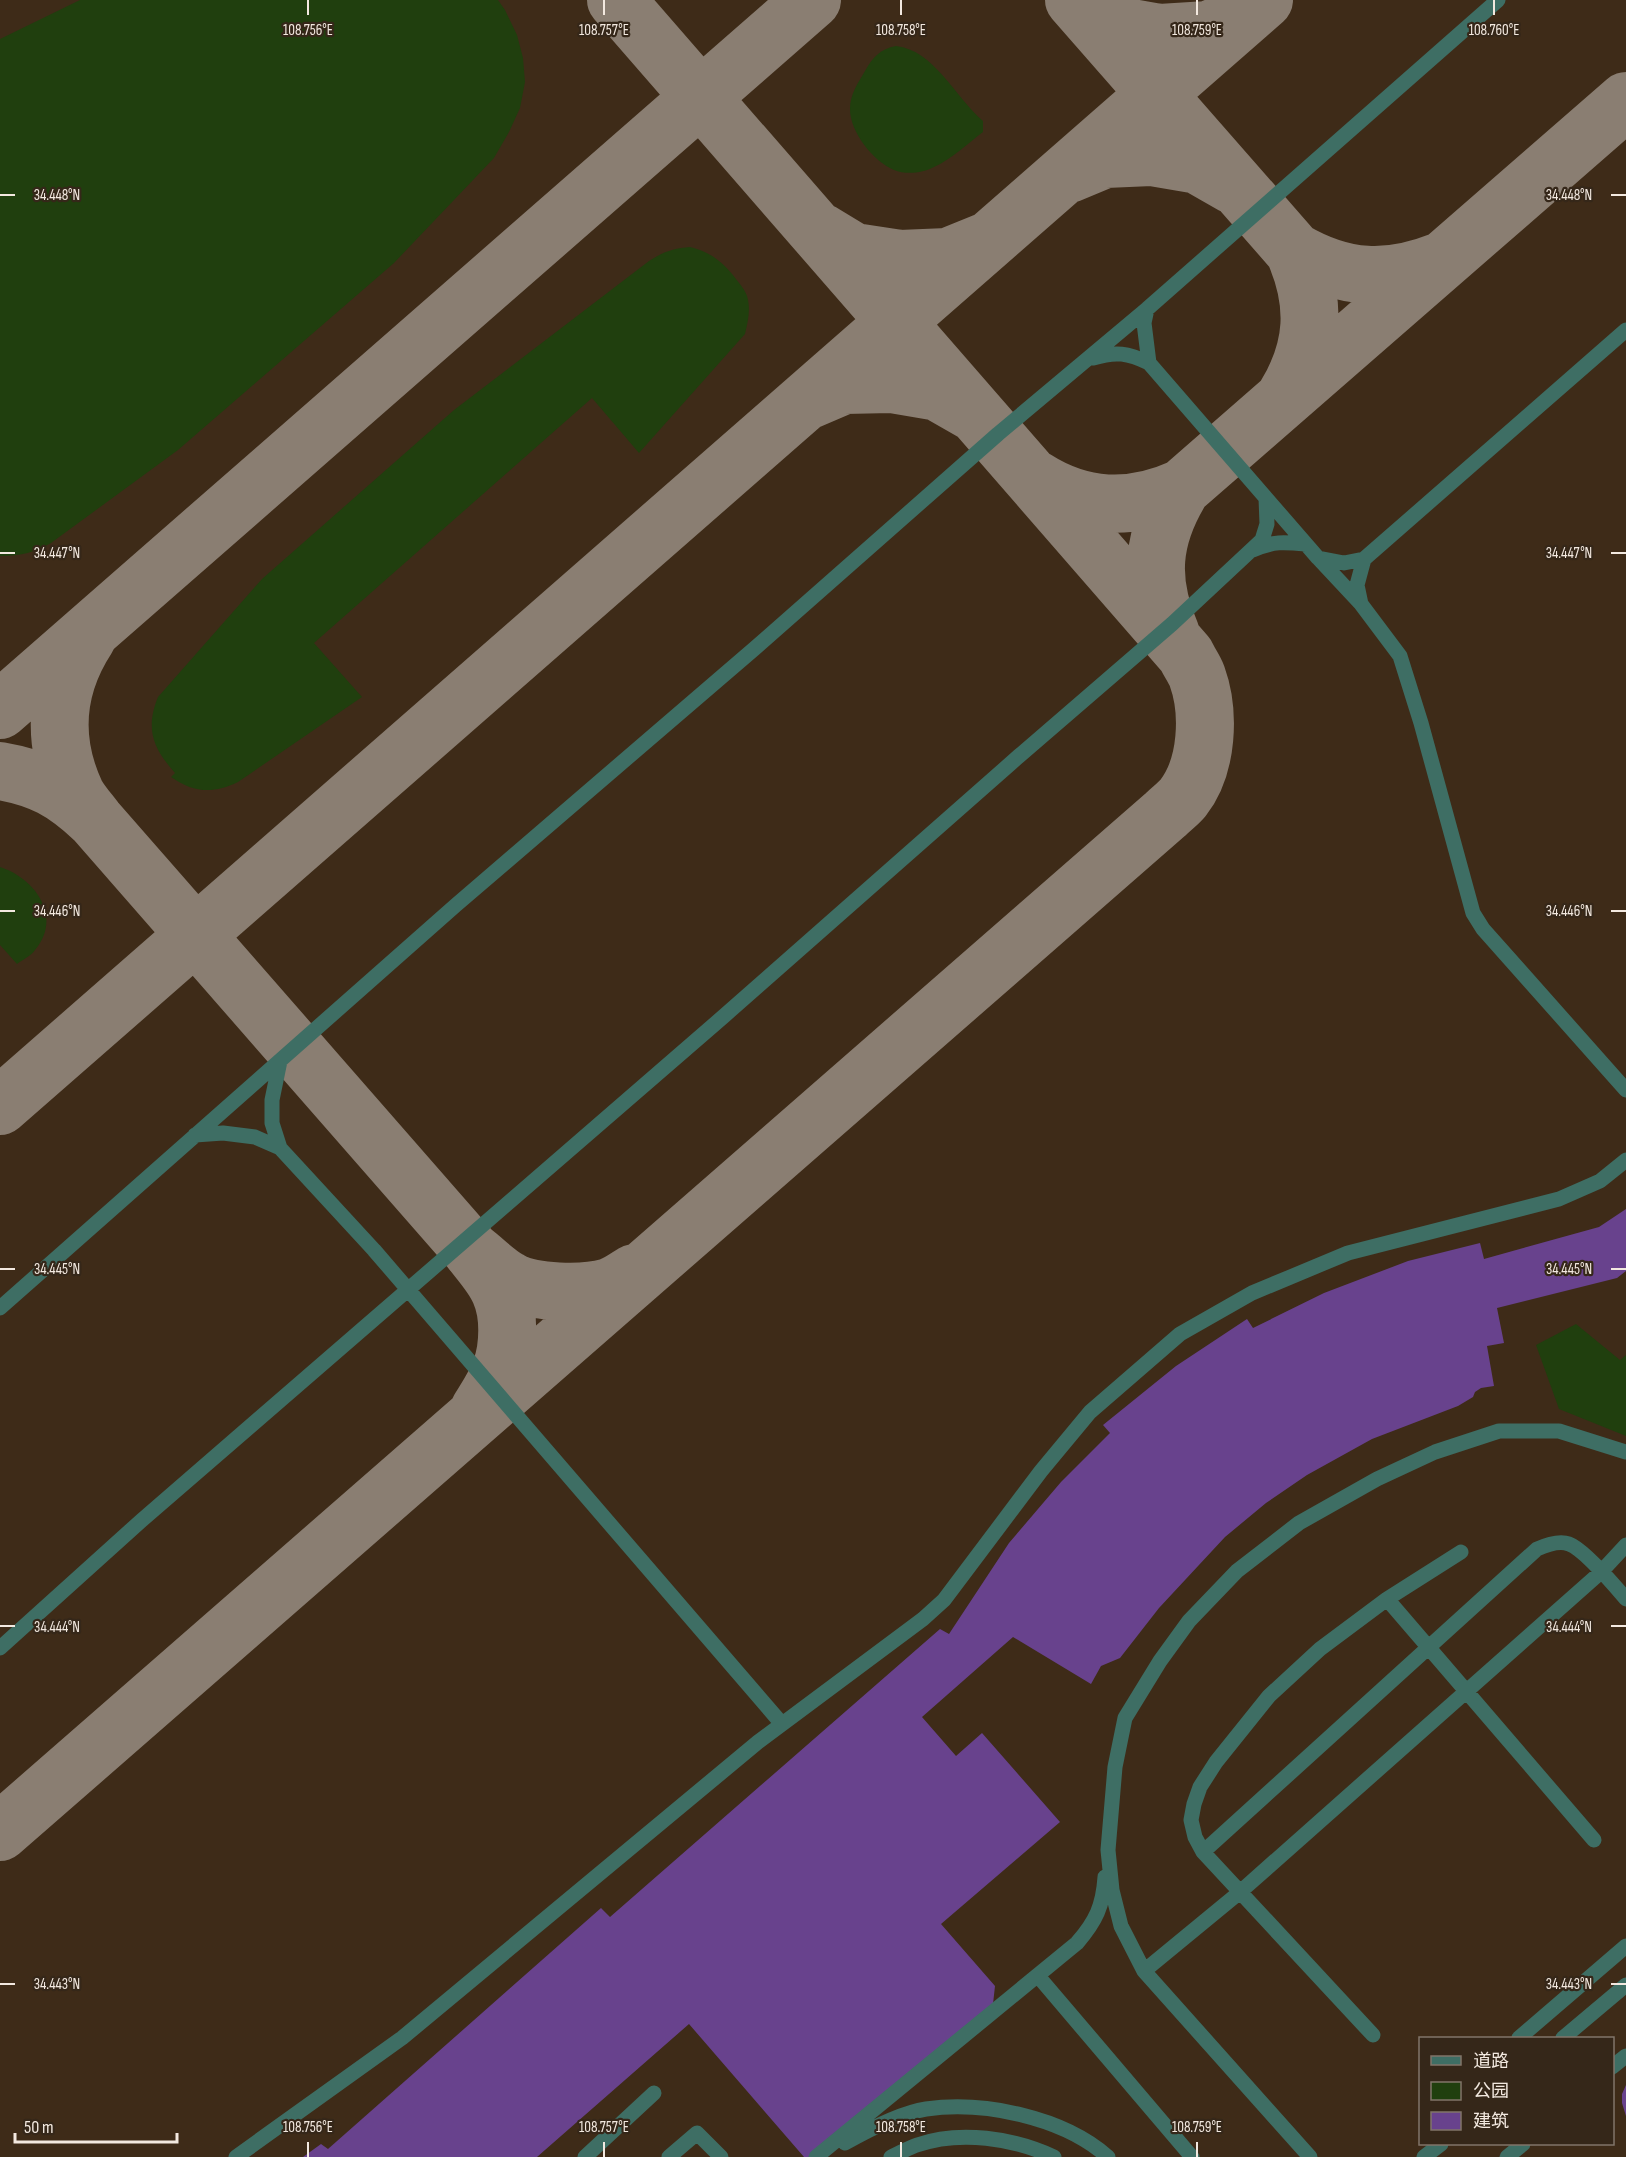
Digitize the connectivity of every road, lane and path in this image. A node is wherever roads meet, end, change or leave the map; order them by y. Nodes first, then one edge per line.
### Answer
1 (1498, 0) edge
2 (1147, 309) junction
3 (1626, 330) edge
4 (1087, 360) junction
5 (1149, 363) junction
6 (1266, 498) junction
7 (1306, 544) junction
8 (1253, 550) junction
9 (1318, 558) junction
10 (1364, 559) junction
11 (1361, 604) junction
12 (280, 1061) junction
13 (1626, 1090) edge
14 (195, 1135) junction
15 (280, 1148) junction
16 (1626, 1160) edge
17 (407, 1290) junction
18 (0, 1308) edge
19 (1626, 1452) edge
20 (1626, 1545) edge
21 (1461, 1552) dead end
22 (1601, 1572) junction
23 (1387, 1599) junction
24 (1626, 1599) edge
25 (0, 1648) edge
26 (1428, 1648) junction
27 (1465, 1691) junction
28 (782, 1724) junction
29 (1594, 1840) dead end
30 (1108, 1850) junction
31 (1203, 1852) junction
32 (1240, 1892) junction
33 (1626, 1946) edge
34 (1144, 1971) junction
35 (1038, 1976) junction
36 (1626, 1985) edge
37 (1373, 2035) dead end
38 (1520, 2037) edge
39 (1564, 2037) edge
40 (1626, 2056) edge
41 (1614, 2065) edge
42 (654, 2093) dead end
43 (1522, 2145) edge
44 (236, 2157) edge
45 (585, 2157) edge
46 (669, 2157) edge
47 (721, 2157) edge
48 (816, 2157) edge
49 (822, 2157) edge
50 (891, 2157) edge
51 (1054, 2157) edge
52 (1108, 2157) edge
53 (1192, 2157) edge
54 (1310, 2157) edge
55 (1507, 2157) edge

1 - 2 street
2 - 4 street
2 - 5 street
3 - 10 street
4 - 5 street
4 - 12 street
5 - 6 street
6 - 7 street
6 - 8 street
7 - 8 street
7 - 9 street
8 - 17 street
9 - 10 street
9 - 11 street
10 - 11 street
11 - 13 street
12 - 14 street
12 - 15 street
14 - 15 street
14 - 18 street
15 - 17 street
16 - 28 street
17 - 25 street
17 - 28 street
19 - 30 street
20 - 22 street
21 - 23 street
22 - 24 street
22 - 26 street
22 - 27 street
23 - 26 street
23 - 31 street
26 - 27 street
26 - 31 street
27 - 29 street
27 - 32 street
28 - 44 street
30 - 34 street
30 - 35 street
31 - 32 street
32 - 34 street
32 - 37 street
33 - 38 street
34 - 54 street
35 - 48 street
35 - 53 street
36 - 39 street
40 - 41 street
42 - 45 street
43 - 55 street
46 - 47 street
49 - 52 street
50 - 51 street

